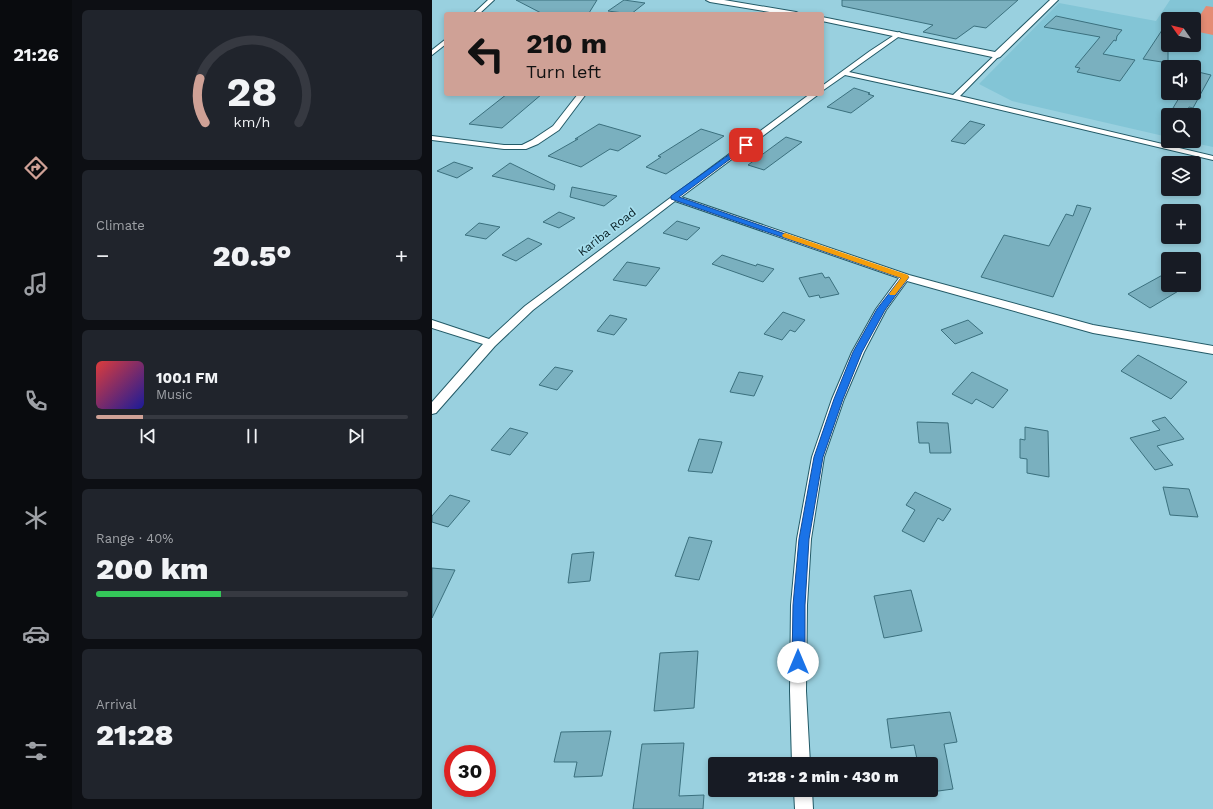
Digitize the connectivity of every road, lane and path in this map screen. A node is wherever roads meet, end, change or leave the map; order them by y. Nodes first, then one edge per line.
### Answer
1 (491, 0) edge
2 (710, 0) edge
3 (1054, 0) edge
4 (478, 12) edge
5 (784, 12) edge
6 (824, 19) edge
7 (899, 34) junction
8 (444, 43) edge
9 (432, 46) edge
10 (440, 46) junction
11 (432, 53) edge
12 (997, 54) junction
13 (844, 73) junction
14 (824, 88) edge
15 (580, 96) edge
16 (812, 96) edge
17 (955, 97) junction
18 (432, 138) edge
19 (1213, 158) edge
20 (674, 198) junction
21 (905, 277) junction
22 (432, 324) edge
23 (492, 343) junction
24 (1213, 350) edge
25 (432, 410) edge
26 (801, 757) edge
27 (803, 797) edge
28 (804, 809) edge

1 - 4 street
2 - 5 street
3 - 12 street
6 - 7 street
7 - 12 street
7 - 13 street
8 - 10 street
9 - 10 street
10 - 11 street
12 - 17 street
13 - 14 street
13 - 17 street
15 - 18 street
16 - 20 street, Kariba Road
17 - 19 street
20 - 21 street
20 - 23 street, Kariba Road
21 - 24 street
21 - 26 street
22 - 23 street
23 - 25 street, Kariba Road
27 - 28 street

